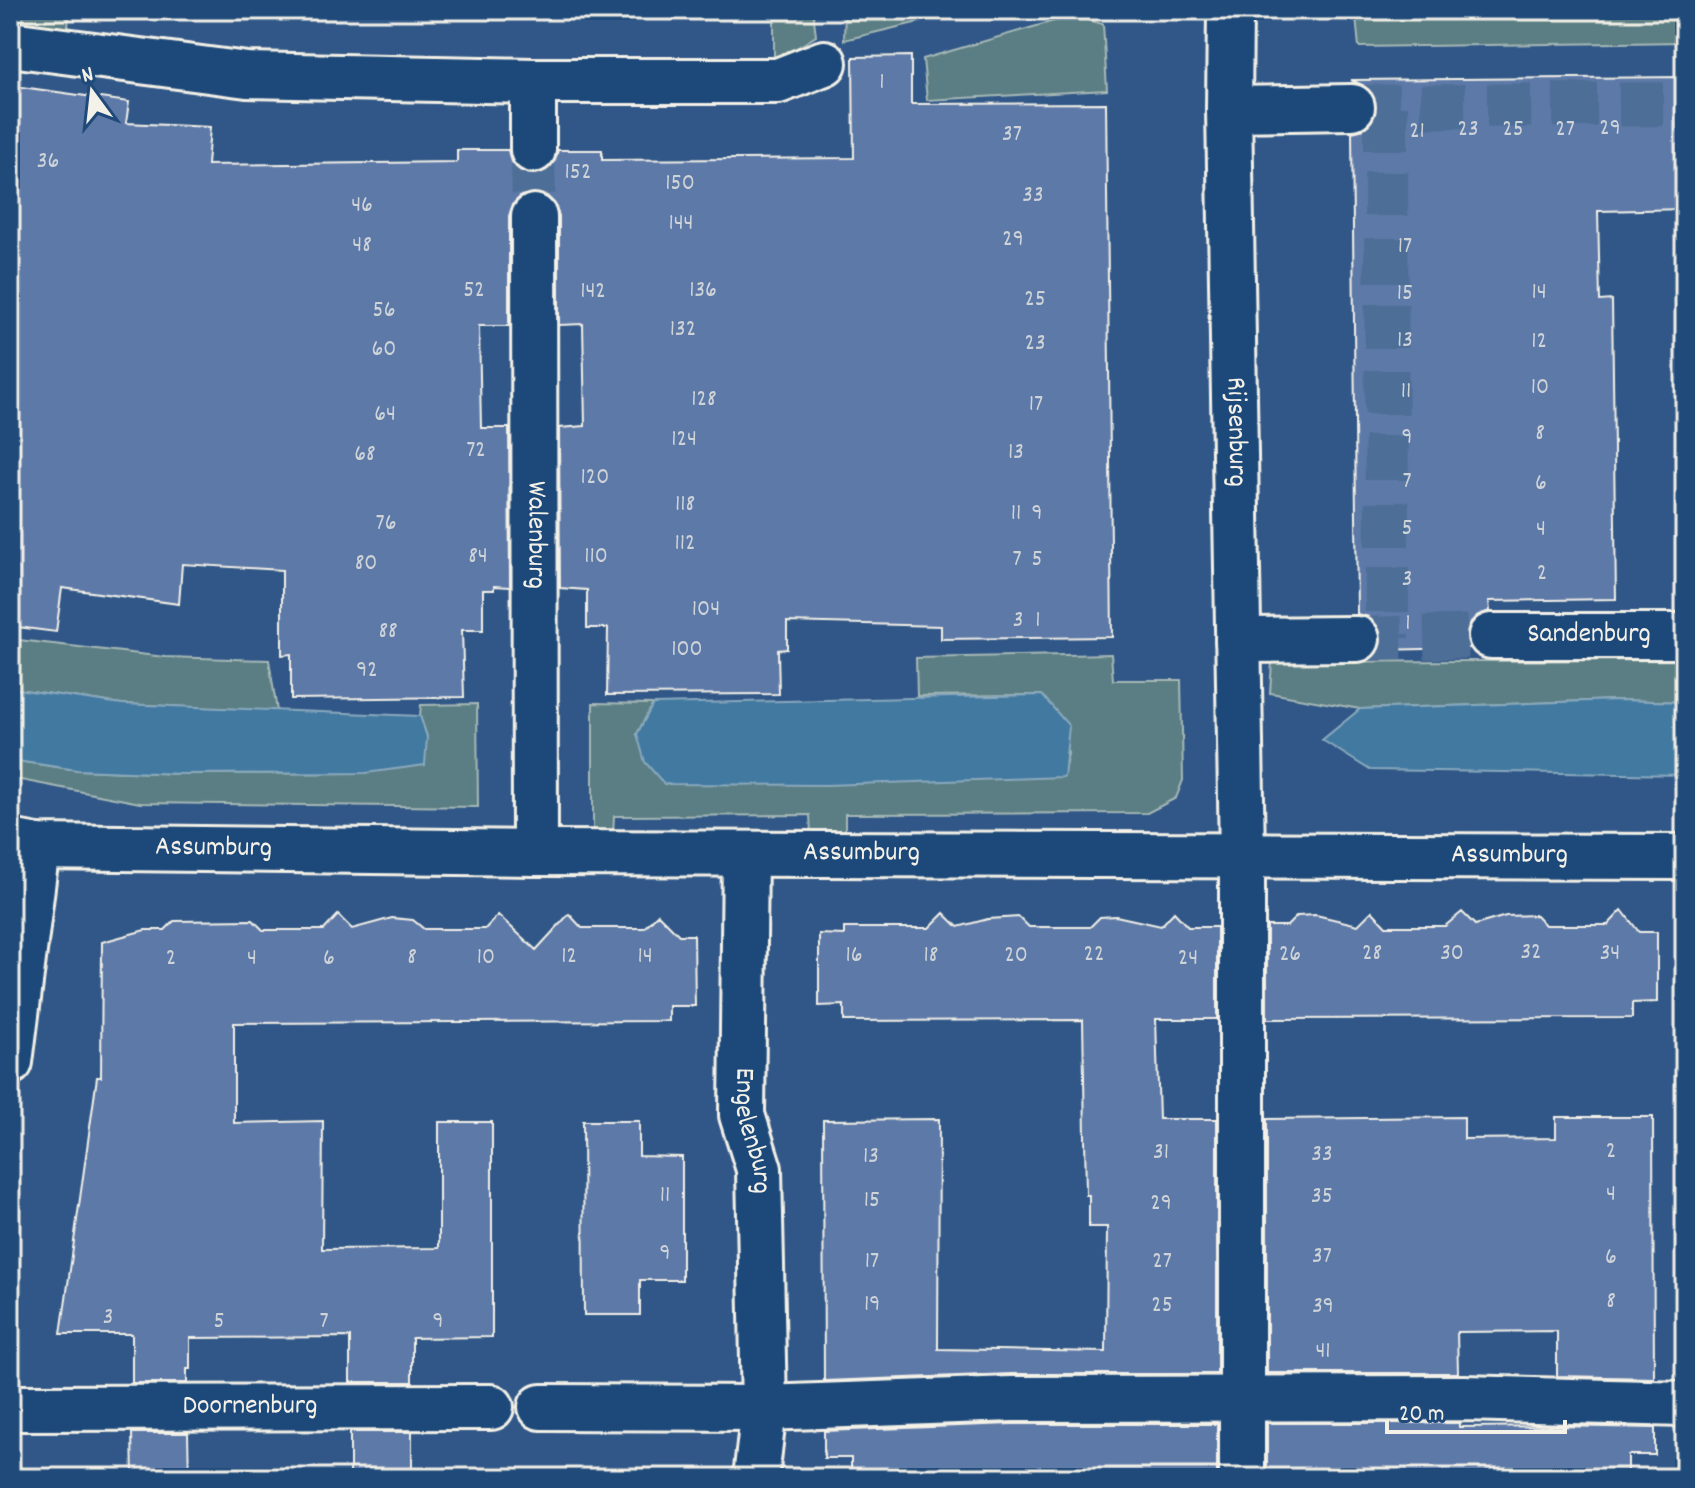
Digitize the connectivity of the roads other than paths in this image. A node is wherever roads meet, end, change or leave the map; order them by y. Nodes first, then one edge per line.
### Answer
1 (1230, 10) edge
2 (10, 44) edge
3 (824, 63) dead end
4 (533, 81) junction
5 (1352, 107) tunnel mouth
6 (1229, 109) junction
7 (533, 150) tunnel mouth
8 (534, 217) tunnel mouth
9 (1491, 636) tunnel mouth
10 (1685, 636) edge
11 (1357, 639) tunnel mouth
12 (1238, 640) junction
13 (24, 845) edge
14 (535, 853) junction
15 (745, 854) junction
16 (1242, 856) junction
17 (1685, 857) edge
18 (10, 1062) edge
19 (1243, 1400) junction
20 (1685, 1404) edge
21 (491, 1407) dead end
22 (541, 1407) dead end
23 (10, 1408) edge
24 (764, 1408) junction
25 (756, 1478) edge
26 (1242, 1478) edge

1 - 6 street, Rijsenburg
2 - 4 street
3 - 4 street
4 - 7 street
5 - 6 street
6 - 12 street, Rijsenburg
8 - 14 street, Walenburg
9 - 10 street, Sandenburg
11 - 12 street
12 - 16 street, Rijsenburg
13 - 14 street, Assumburg
13 - 18 street
14 - 15 street, Assumburg
15 - 16 street, Assumburg
15 - 24 street, Engelenburg
16 - 17 street, Assumburg
16 - 19 street
19 - 20 street
19 - 24 street
19 - 26 street
21 - 23 street, Doornenburg
22 - 24 street
24 - 25 street, Engelenburg

